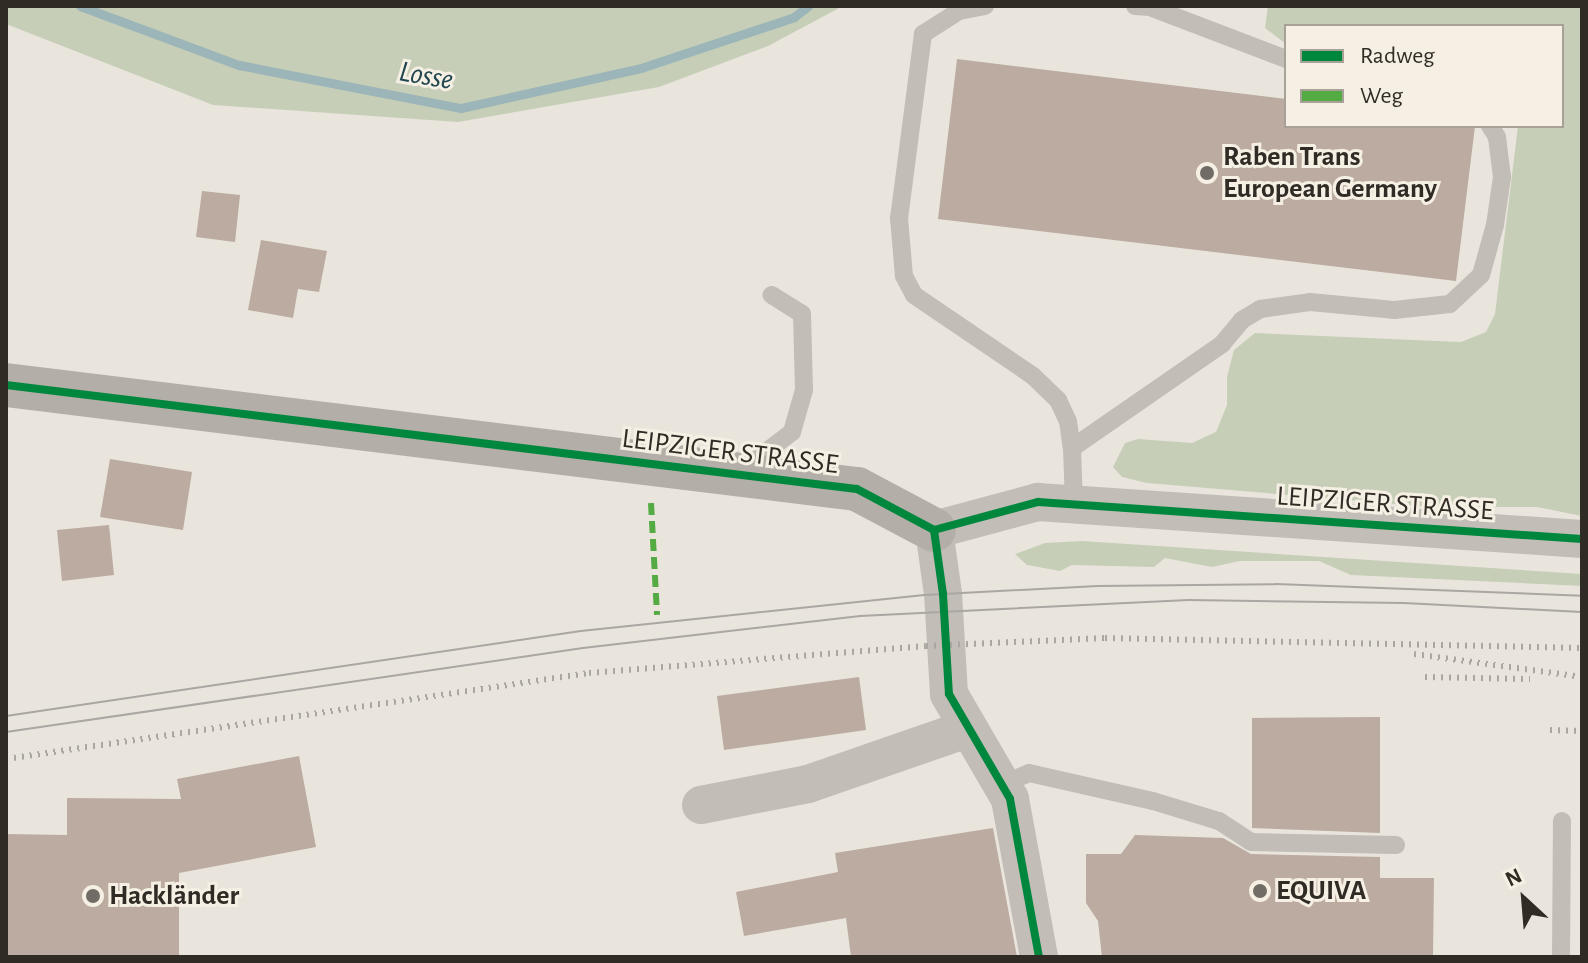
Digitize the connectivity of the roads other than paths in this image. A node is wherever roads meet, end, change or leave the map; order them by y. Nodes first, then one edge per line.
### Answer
1 (985, 6) edge
2 (1135, 6) edge
3 (1284, 58) edge
4 (1491, 128) edge
5 (771, 295) dead end
6 (6, 385) edge
7 (1072, 448) junction
8 (738, 475) junction
9 (1074, 504) junction
10 (934, 530) junction
11 (1582, 539) edge
12 (967, 729) junction
13 (1001, 785) junction
14 (701, 805) dead end
15 (1562, 821) dead end
16 (1396, 845) dead end
17 (1039, 957) edge
18 (1561, 957) edge

1 - 7 lane
2 - 3 lane
4 - 7 lane
5 - 8 lane
6 - 8 street, LEIPZIGER STRASSE
7 - 9 lane
8 - 10 street, LEIPZIGER STRASSE
9 - 10 street, LEIPZIGER STRASSE
9 - 11 street, LEIPZIGER STRASSE
10 - 12 street
12 - 13 street
12 - 14 street
13 - 16 lane
13 - 17 street
15 - 18 lane

